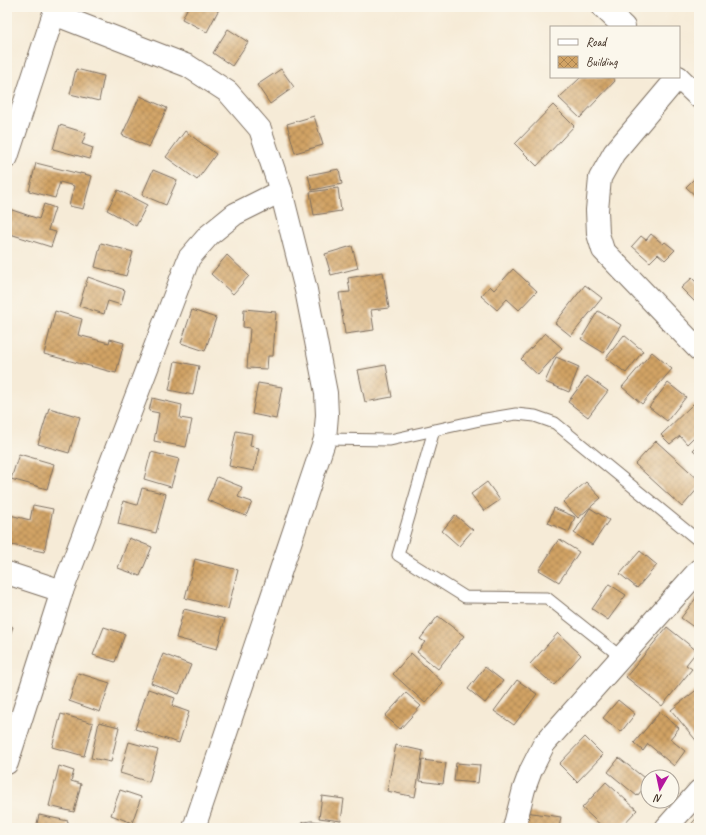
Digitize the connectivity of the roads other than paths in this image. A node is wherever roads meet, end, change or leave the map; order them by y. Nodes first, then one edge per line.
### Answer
1 (602, 7) edge
2 (55, 10) edge
3 (623, 26) edge
4 (677, 78) edge
5 (679, 78) edge
6 (699, 97) edge
7 (7, 157) edge
8 (281, 191) junction
9 (699, 350) edge
10 (434, 430) junction
11 (325, 439) junction
12 (699, 541) edge
13 (699, 570) edge
14 (7, 573) edge
15 (62, 591) junction
16 (621, 657) junction
17 (7, 763) edge
18 (699, 791) edge
19 (194, 828) edge
20 (305, 828) edge
21 (320, 828) edge
22 (514, 828) edge
23 (666, 828) edge

1 - 3 street
2 - 7 street
2 - 8 street
4 - 9 street
5 - 6 street
8 - 11 street
8 - 15 street
10 - 11 lane
10 - 12 lane
10 - 16 lane
11 - 19 street
13 - 16 street
14 - 15 street
15 - 17 street
16 - 22 street
18 - 23 street
20 - 21 lane

